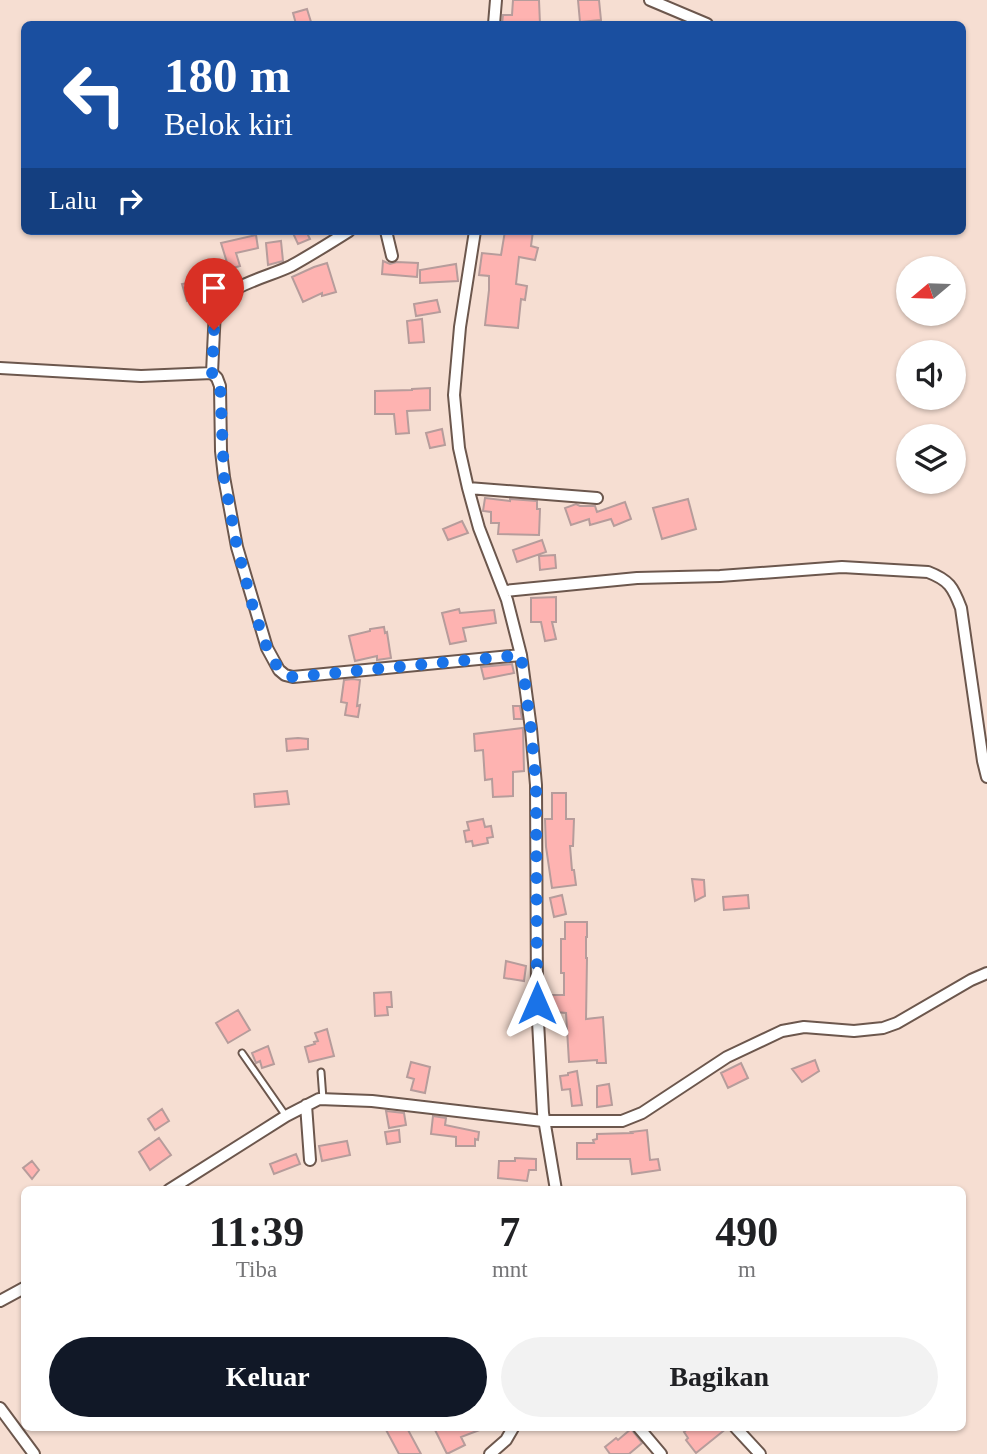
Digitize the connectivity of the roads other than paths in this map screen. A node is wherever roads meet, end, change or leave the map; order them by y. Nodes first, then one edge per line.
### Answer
1 (496, 0) edge
2 (650, 0) edge
3 (494, 21) edge
4 (700, 21) edge
5 (342, 235) edge
6 (387, 235) edge
7 (474, 235) edge
8 (392, 256) dead end
9 (0, 368) edge
10 (212, 373) junction
11 (468, 488) junction
12 (597, 498) dead end
13 (504, 591) junction
14 (521, 655) junction
15 (987, 777) edge
16 (987, 973) edge
17 (242, 1053) dead end
18 (321, 1072) dead end
19 (323, 1099) junction
20 (306, 1105) junction
21 (286, 1116) junction
22 (543, 1121) junction
23 (310, 1160) dead end
24 (175, 1186) edge
25 (555, 1186) edge
26 (21, 1290) edge
27 (0, 1301) edge
28 (0, 1408) edge
29 (511, 1431) edge
30 (642, 1431) edge
31 (739, 1431) edge
32 (34, 1454) edge
33 (490, 1454) edge
34 (661, 1454) edge
35 (760, 1454) edge

1 - 3 street
2 - 4 street
5 - 10 street
6 - 8 street
7 - 11 street
9 - 10 street
10 - 14 street
11 - 12 street
11 - 13 street
13 - 14 street
13 - 15 street
14 - 22 street
16 - 22 street
17 - 21 lane
18 - 19 lane
19 - 20 street
19 - 22 street
20 - 21 street
20 - 23 street
21 - 24 street
22 - 25 street
26 - 27 street
28 - 32 street
29 - 33 street
30 - 34 street
31 - 35 street

